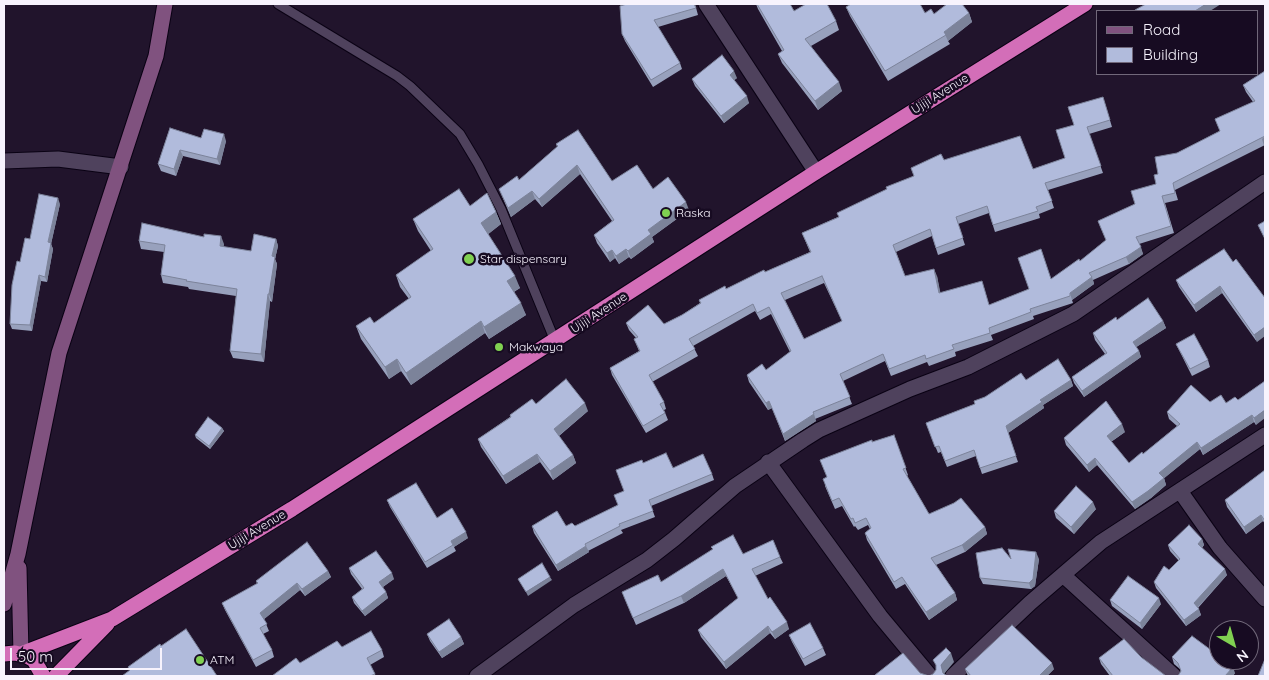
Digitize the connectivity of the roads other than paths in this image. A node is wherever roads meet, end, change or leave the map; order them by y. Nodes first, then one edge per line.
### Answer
1 (166, 4) edge
2 (278, 4) edge
3 (706, 4) edge
4 (1084, 4) edge
5 (4, 161) edge
6 (121, 167) junction
7 (816, 172) junction
8 (1265, 182) edge
9 (555, 341) junction
10 (1265, 435) edge
11 (768, 462) junction
12 (1180, 491) junction
13 (18, 554) junction
14 (1063, 575) junction
15 (1265, 599) edge
16 (4, 604) edge
17 (112, 619) junction
18 (4, 654) edge
19 (21, 654) junction
20 (43, 676) edge
21 (56, 676) edge
22 (477, 676) edge
23 (930, 676) edge
24 (953, 676) edge
25 (1174, 676) edge

1 - 6 main road
2 - 9 lane
3 - 7 street
4 - 7 highway, Ujiji Avenue
5 - 6 street
6 - 13 main road
7 - 9 highway, Ujiji Avenue
8 - 11 street
9 - 17 highway, Ujiji Avenue
10 - 12 street
11 - 22 street
11 - 23 street
12 - 14 street
12 - 15 street
13 - 16 main road
13 - 19 main road
14 - 24 street
14 - 25 street
17 - 19 highway
17 - 21 highway
18 - 19 highway
19 - 20 highway

